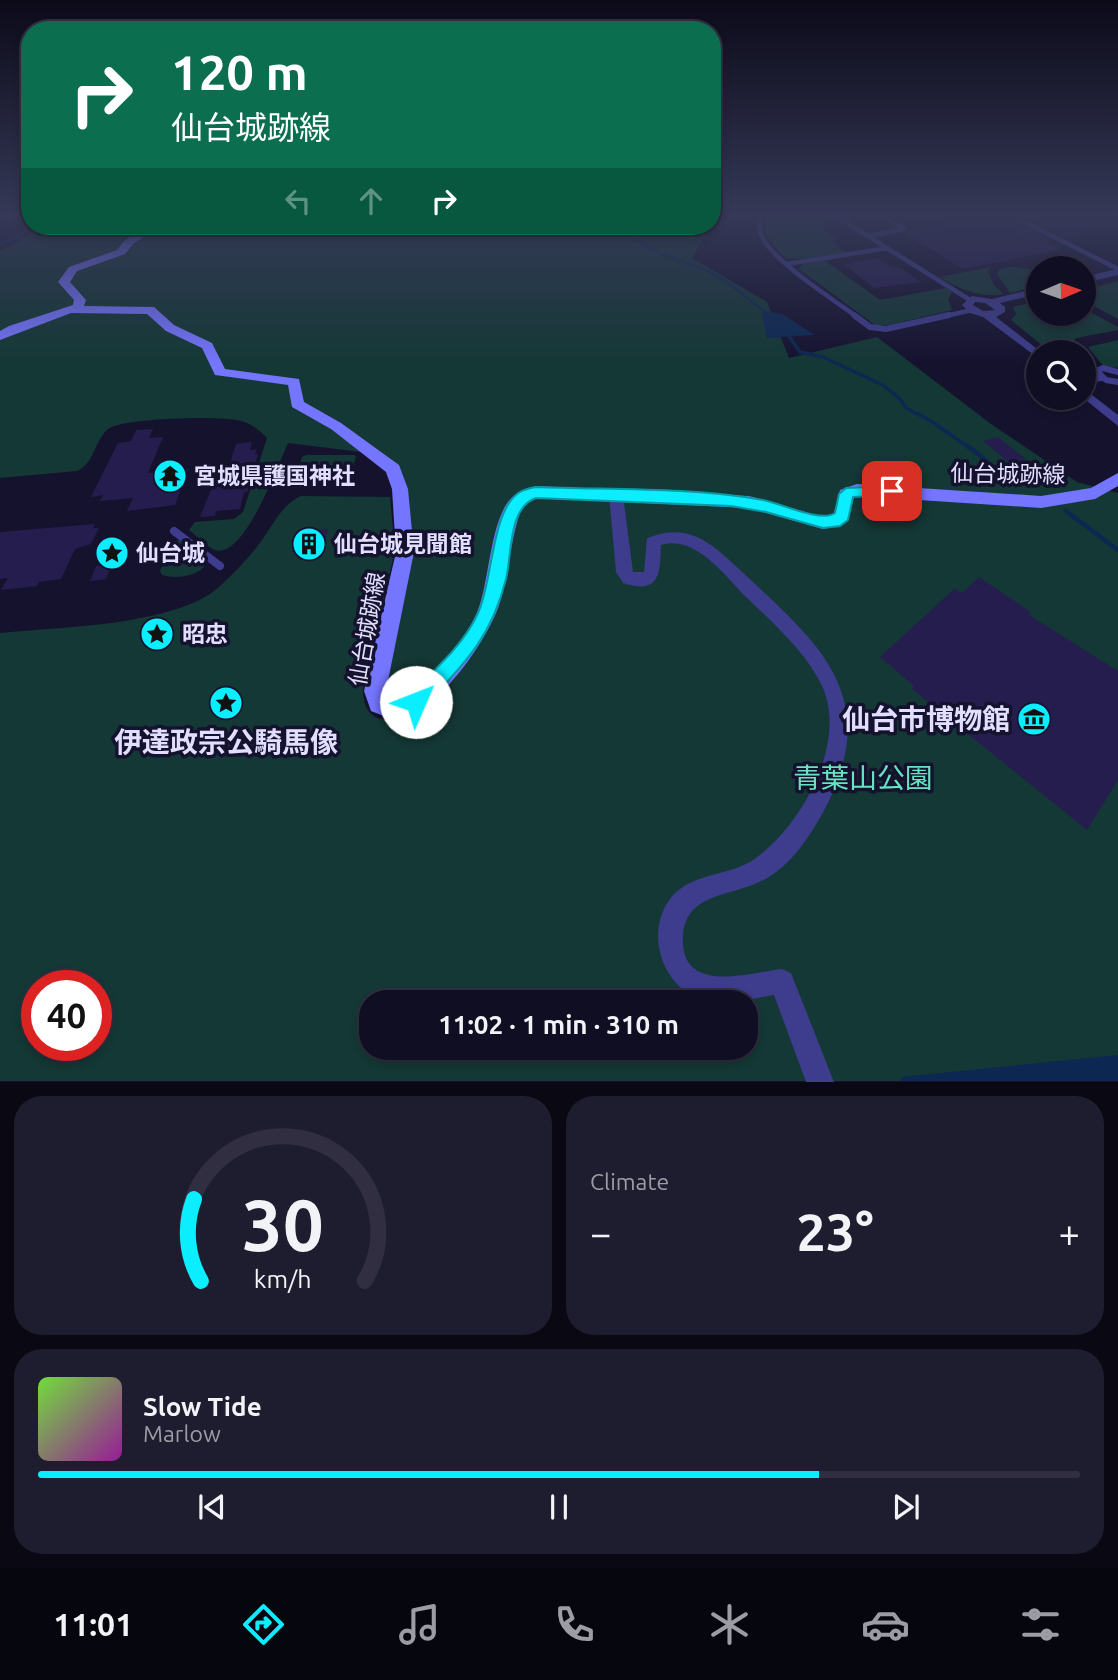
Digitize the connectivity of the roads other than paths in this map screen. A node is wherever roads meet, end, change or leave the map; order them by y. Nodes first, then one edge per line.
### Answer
1 (86, 263) edge
2 (790, 263) edge
3 (911, 263) edge
4 (1102, 263) edge
5 (787, 264) joint
6 (1118, 272) edge
7 (1096, 278) edge
8 (1026, 297) edge
9 (971, 305) junction
10 (993, 309) junction
11 (72, 310) junction
12 (0, 336) edge
13 (1029, 340) edge
14 (1026, 343) edge
15 (1118, 372) edge
16 (1102, 377) junction
17 (1096, 379) edge
18 (1118, 382) edge
19 (1096, 394) edge
20 (1096, 403) edge
21 (1118, 413) edge
22 (1118, 422) edge
23 (1118, 478) edge
24 (616, 495) junction
25 (174, 531) dead end
26 (220, 566) dead end
27 (820, 1082) edge

1 - 11 street
2 - 5 lane
3 - 9 lane
4 - 6 lane
5 - 9 lane
6 - 7 street
8 - 10 street
9 - 10 street
10 - 13 street
10 - 14 street
11 - 12 street
11 - 24 street, 仙台城跡線
15 - 16 lane
16 - 17 lane
16 - 18 lane
19 - 21 street
20 - 22 street
23 - 24 street, 仙台城跡線
24 - 27 street
25 - 26 lane

